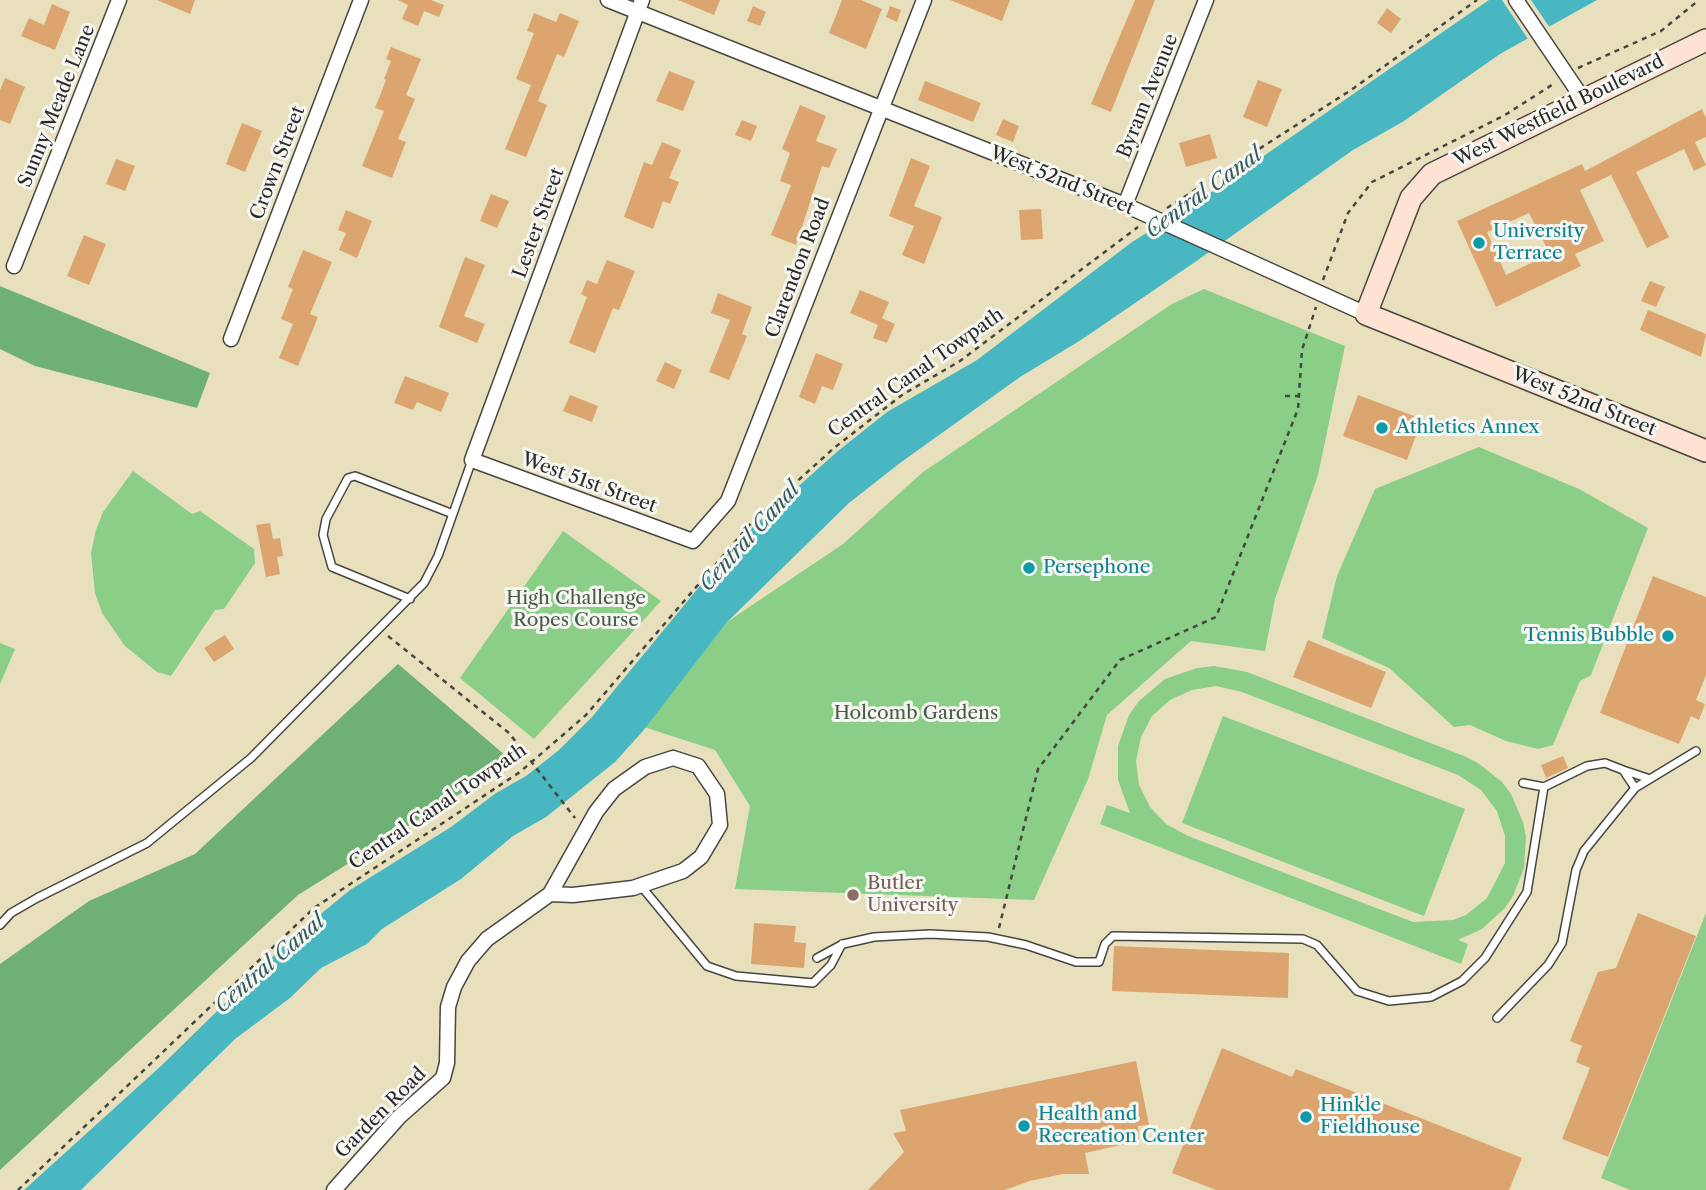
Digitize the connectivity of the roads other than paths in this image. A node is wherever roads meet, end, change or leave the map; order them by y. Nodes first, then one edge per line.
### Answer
1 (120, 0) edge
2 (360, 0) edge
3 (608, 0) edge
4 (924, 0) edge
5 (1206, 0) edge
6 (1516, 0) edge
7 (640, 6) edge
8 (1706, 40) edge
9 (1583, 99) junction
10 (881, 109) junction
11 (1125, 205) junction
12 (14, 266) dead end
13 (1366, 314) junction
14 (231, 339) dead end
15 (1706, 451) edge
16 (472, 460) junction
17 (453, 514) junction
18 (693, 541) joint
19 (410, 599) junction
20 (1696, 751) dead end
21 (1623, 769) junction
22 (1650, 779) junction
23 (1523, 783) dead end
24 (1544, 788) junction
25 (1635, 788) junction
26 (641, 886) junction
27 (550, 894) junction
28 (0, 925) edge
29 (843, 944) junction
30 (817, 958) dead end
31 (1497, 1018) dead end
32 (334, 1190) edge

1 - 12 street, Sunny Meade Lane
2 - 14 street, Crown Street
3 - 7 street, West 52nd Street
4 - 10 street, Clarendon Road
5 - 11 street, Byram Avenue
6 - 9 street
7 - 10 street, West 52nd Street
7 - 16 street, Lester Street
8 - 9 street, West Westfield Boulevard
9 - 13 street, West Westfield Boulevard
10 - 11 street, West 52nd Street
10 - 18 street, Clarendon Road
11 - 13 street, West 52nd Street
13 - 15 street, West 52nd Street
16 - 17 lane
16 - 18 street, West 51st Street
17 - 19 lane
17 - 19 lane
19 - 28 lane
20 - 22 lane
21 - 22 lane
21 - 24 lane
21 - 25 lane
22 - 25 lane
23 - 24 lane
24 - 29 lane
25 - 31 lane
26 - 27 street, Garden Road
26 - 27 street, Garden Road
26 - 29 lane
27 - 32 street, Garden Road
29 - 30 lane

